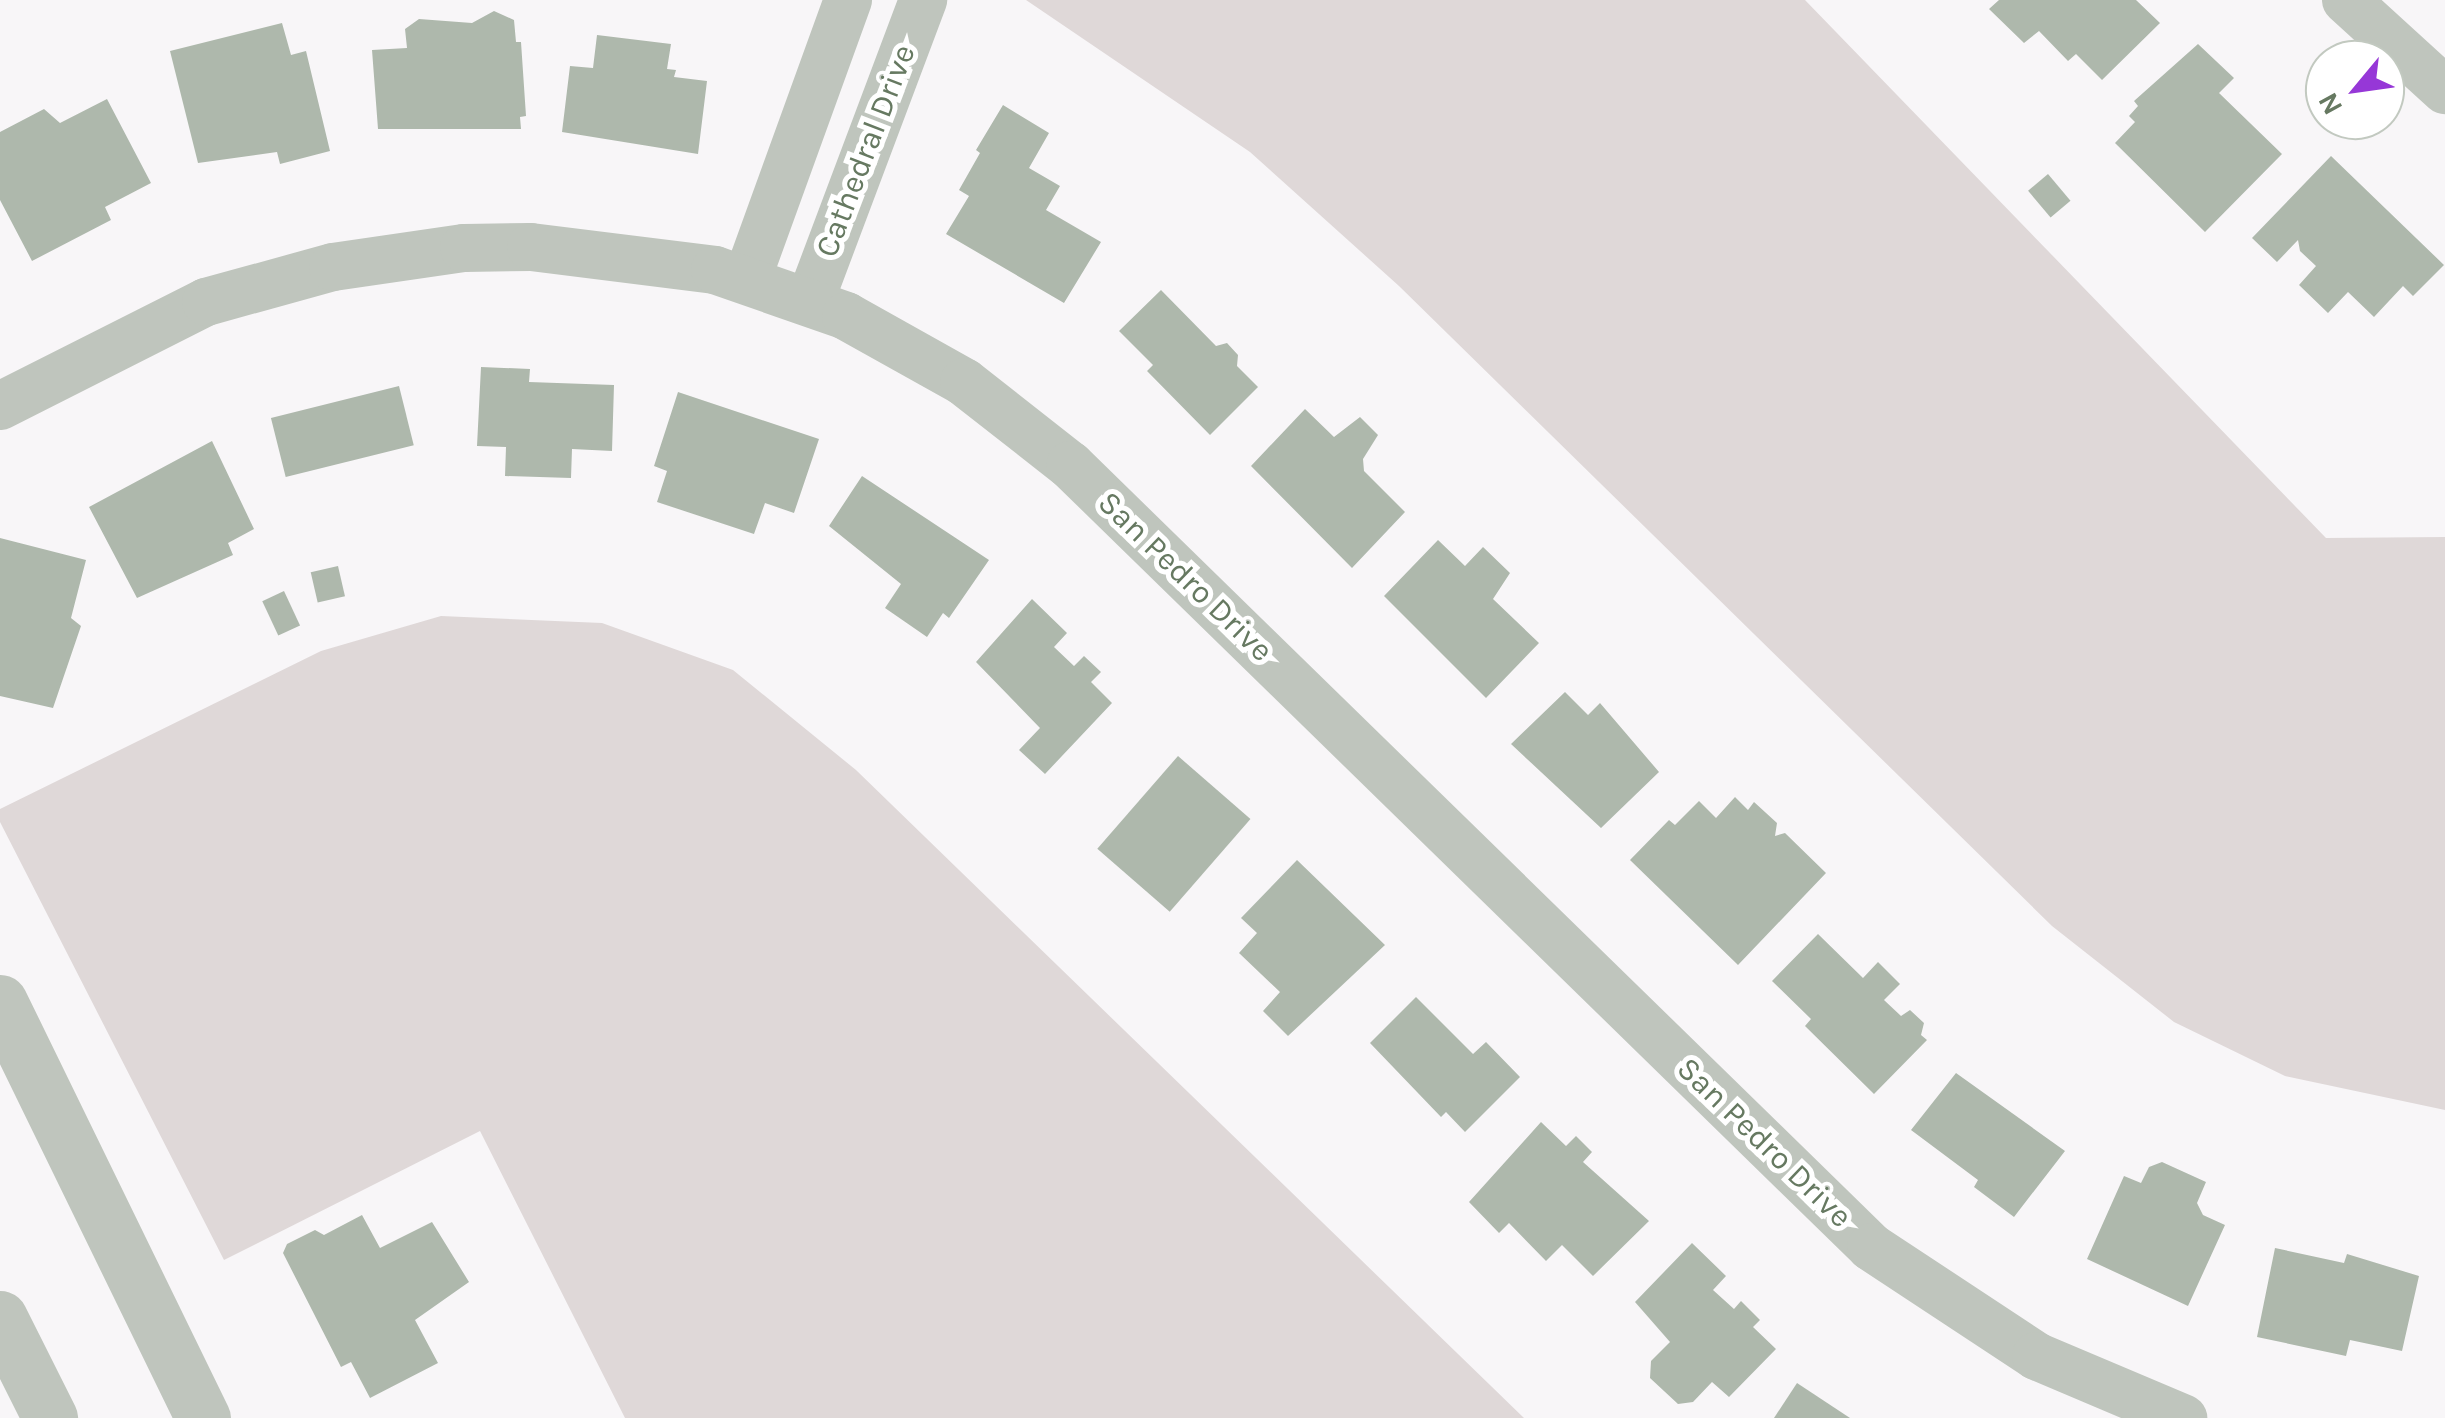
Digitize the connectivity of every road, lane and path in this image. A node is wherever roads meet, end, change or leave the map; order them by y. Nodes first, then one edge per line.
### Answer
1 (848, 0) edge
2 (923, 0) edge
3 (2346, 0) edge
4 (2445, 90) edge
5 (747, 279) junction
6 (810, 301) junction
7 (0, 406) edge
8 (0, 1002) edge
9 (0, 1318) edge
10 (50, 1418) edge
11 (203, 1418) edge
12 (2183, 1418) edge

1 - 5 street, Cathedral Drive
2 - 6 street, Cathedral Drive
3 - 4 street
5 - 6 street, San Pedro Drive
5 - 7 street, San Pedro Drive
6 - 12 street, San Pedro Drive
8 - 11 street
9 - 10 street

